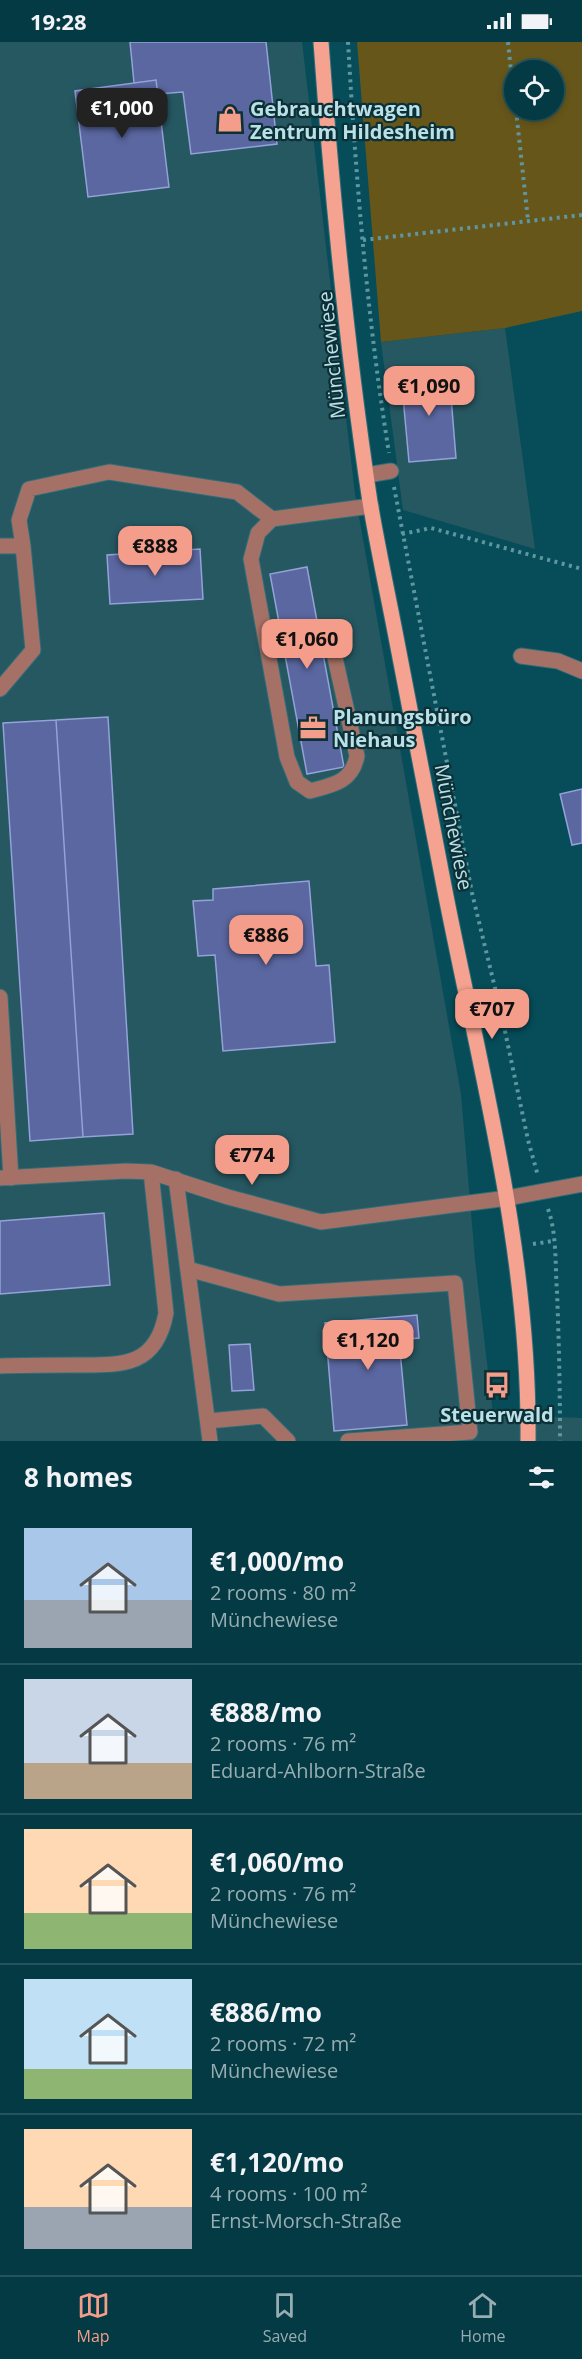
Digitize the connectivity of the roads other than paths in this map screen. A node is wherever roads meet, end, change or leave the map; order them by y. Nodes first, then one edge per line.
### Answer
1 (321, 42) edge
2 (391, 471) road end
3 (367, 475) junction
4 (371, 506) junction
5 (272, 519) junction
6 (0, 546) edge
7 (23, 546) junction
8 (331, 640) dead end
9 (521, 656) dead end
10 (582, 671) edge
11 (0, 689) edge
12 (0, 997) edge
13 (151, 1172) junction
14 (5, 1178) edge
15 (176, 1179) junction
16 (582, 1184) edge
17 (508, 1198) junction
18 (188, 1269) junction
19 (0, 1366) edge
20 (208, 1421) junction
21 (210, 1441) edge
22 (288, 1441) edge
23 (348, 1441) edge
24 (528, 1441) edge

1 - 3 main road, Münchewiese
2 - 3 street
3 - 4 main road, Münchewiese
4 - 5 street
4 - 17 main road, Münchewiese
5 - 7 street
5 - 8 street
6 - 7 street
7 - 11 street
9 - 10 street
12 - 14 street
13 - 14 street
13 - 15 street
13 - 19 street
15 - 17 street
15 - 18 street
16 - 17 street
17 - 24 main road, Münchewiese
18 - 20 street
18 - 23 street
20 - 21 street
20 - 22 street

